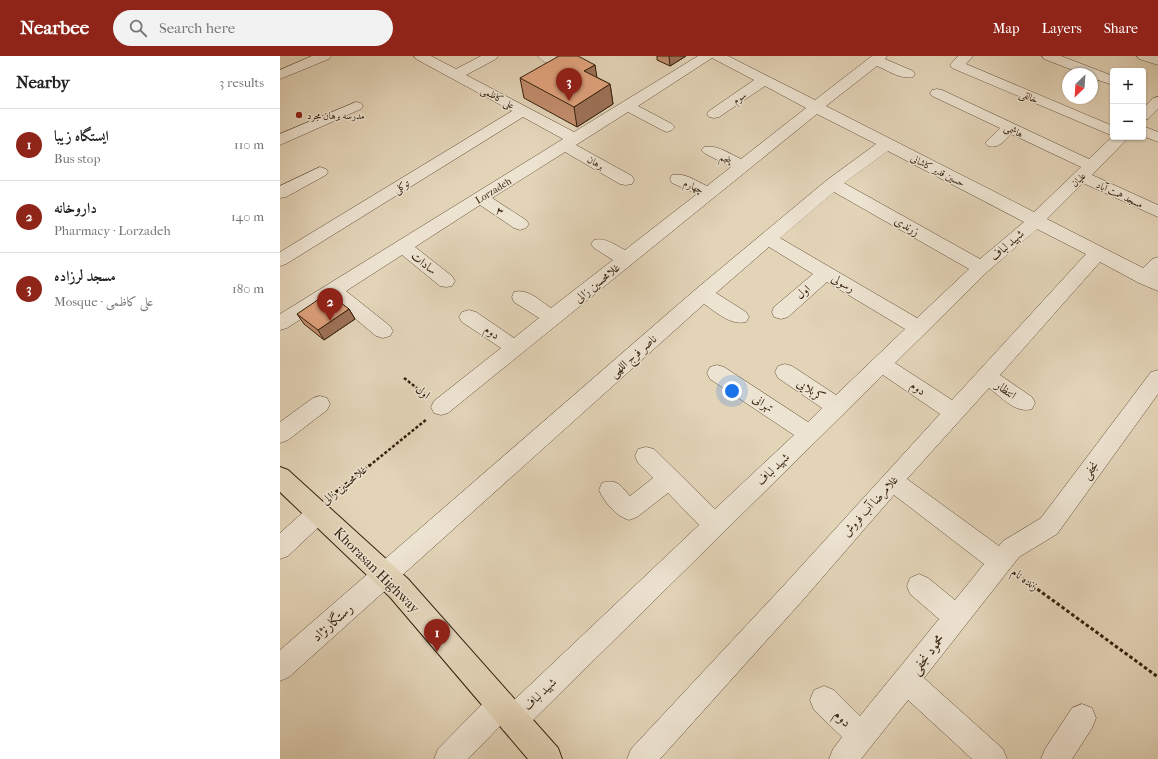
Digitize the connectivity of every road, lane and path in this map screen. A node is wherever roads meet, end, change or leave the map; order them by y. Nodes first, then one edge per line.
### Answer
1 (324, 56) edge
2 (420, 56) edge
3 (491, 56) edge
4 (544, 56) edge
5 (707, 56) edge
6 (718, 56) edge
7 (966, 56) edge
8 (1050, 56) edge
9 (1144, 56) edge
10 (878, 58) edge
11 (1158, 61) edge
12 (558, 63) edge
13 (908, 74) dead end
14 (280, 75) edge
15 (455, 75) junction
16 (764, 80) junction
17 (1110, 80) edge
18 (937, 93) dead end
19 (1146, 94) edge
20 (1158, 100) edge
21 (356, 106) dead end
22 (627, 106) junction
23 (817, 106) junction
24 (522, 111) junction
25 (1146, 113) edge
26 (714, 114) dead end
27 (667, 127) dead end
28 (1010, 127) junction
29 (1110, 131) edge
30 (1146, 132) edge
31 (1158, 137) edge
32 (280, 140) edge
33 (1119, 140) edge
34 (570, 142) junction
35 (993, 143) dead end
36 (887, 144) junction
37 (709, 150) dead end
38 (743, 166) junction
39 (1086, 171) junction
40 (320, 172) dead end
41 (678, 179) dead end
42 (626, 180) dead end
43 (833, 184) junction
44 (280, 193) edge
45 (709, 193) junction
46 (480, 198) junction
47 (1158, 212) edge
48 (1035, 221) junction
49 (520, 224) dead end
50 (768, 239) junction
51 (600, 244) dead end
52 (402, 246) junction
53 (1098, 253) junction
54 (626, 259) junction
55 (280, 260) edge
56 (1158, 263) edge
57 (980, 268) junction
58 (825, 273) junction
59 (446, 281) dead end
60 (1152, 281) edge
61 (334, 290) junction
62 (703, 294) junction
63 (521, 296) dead end
64 (781, 312) dead end
65 (469, 317) dead end
66 (739, 317) dead end
67 (552, 318) junction
68 (280, 324) edge
69 (919, 328) junction
70 (383, 331) dead end
71 (516, 348) junction
72 (881, 364) junction
73 (785, 372) dead end
74 (717, 373) dead end
75 (987, 376) junction
76 (404, 378) dead end
77 (1158, 378) edge
78 (1026, 403) dead end
79 (320, 404) dead end
80 (441, 407) junction
81 (837, 407) junction
82 (954, 412) junction
83 (280, 434) edge
84 (809, 434) junction
85 (646, 456) dead end
86 (669, 479) junction
87 (892, 481) junction
88 (283, 485) edge
89 (610, 490) dead end
90 (316, 511) junction
91 (715, 525) junction
92 (280, 548) edge
93 (1005, 555) junction
94 (384, 575) junction
95 (919, 586) dead end
96 (956, 617) junction
97 (280, 668) edge
98 (1158, 677) edge
99 (906, 680) junction
100 (824, 700) dead end
101 (507, 713) junction
102 (1082, 718) dead end
103 (850, 753) edge
104 (448, 759) edge
105 (547, 759) edge
106 (641, 759) edge
107 (993, 759) edge
108 (1055, 759) edge

1 - 14 street
2 - 15 street, علی کاظمی
3 - 15 street
4 - 12 street
5 - 22 street, Lorzadeh
6 - 16 street, حسین قدیر کاشانی
7 - 29 street, خالقی
8 - 17 street
9 - 11 street
10 - 13 street
10 - 23 street, غلامحسین زالی
15 - 24 street, علی کاظمی
16 - 23 street, حسین قدیر کاشانی
16 - 26 street, سوم
18 - 28 street, هاشمی
19 - 20 street
20 - 25 street
21 - 32 street
22 - 27 street
22 - 34 street, Lorzadeh
23 - 36 street, حسین قدیر کاشانی
23 - 38 street, غلامحسین زالی
24 - 34 street, علی کاظمی
24 - 55 street, توکلی
28 - 35 street
28 - 39 street, هاشمی
30 - 31 street
33 - 39 street, علیان
34 - 42 street, برهان
34 - 46 street, Lorzadeh
36 - 43 street, ناصر فرج اللهی
36 - 48 street, حسین قدیر کاشانی
37 - 38 street, پنجم
38 - 45 street, غلامحسین زالی
39 - 47 street, مسجد همت آباد
39 - 48 street, علیان
40 - 44 street
41 - 45 street, چهارم
43 - 50 street, ناصر فرج اللهی
43 - 57 street, زرندی
45 - 54 street, غلامحسین زالی
46 - 49 street, ۳
46 - 52 street, Lorzadeh
48 - 53 street, حسین قدیر کاشانی
48 - 57 street, شهید لباف
50 - 58 street, رسولی
50 - 62 street, ناصر فرج اللهی
51 - 54 street
52 - 59 street, سادات
52 - 61 street, Lorzadeh
53 - 60 street, حسین قدیر کاشانی
53 - 75 street, غلامرضا آب فروش
54 - 67 street, غلامحسین زالی
56 - 60 street
57 - 69 street, شهید لباف
58 - 64 street, اول
58 - 69 street, رسولی
61 - 68 street, Lorzadeh
61 - 70 street
62 - 66 street
62 - 94 street, ناصر فرج اللهی
63 - 67 street
65 - 71 street, دوم
67 - 71 street, غلامحسین زالی
69 - 72 street, شهید لباف
71 - 80 street, غلامحسین زالی
72 - 81 street, شهید لباف
72 - 82 street, دوم
73 - 81 street, کربلایی
74 - 84 street, تهرانی
75 - 78 street, انتظار
75 - 82 street, غلامرضا آب فروش
76 - 80 path, اول
77 - 93 street, نجفی
79 - 83 street
80 - 90 path, غلامحسین زالی
81 - 84 street, شهید لباف
82 - 87 street, غلامرضا آب فروش
84 - 91 street, شهید لباف
85 - 86 street
86 - 89 street
86 - 91 street
87 - 93 street, زنده نام
87 - 106 street, غلامرضا آب فروش
88 - 90 main road, Khorasan Highway
90 - 92 street
90 - 94 main road, Khorasan Highway
91 - 101 street, شهید لباف
93 - 96 street, محمود نجفی
93 - 98 path, زنده نام
94 - 97 street, رستگارنژاد
94 - 101 main road, Khorasan Highway
95 - 96 street
96 - 99 street, محمود نجفی
99 - 103 street, محمود نجفی
99 - 107 street
100 - 103 street, دوم
101 - 104 street, شهید لباف
101 - 105 main road, Khorasan Highway
102 - 108 street

